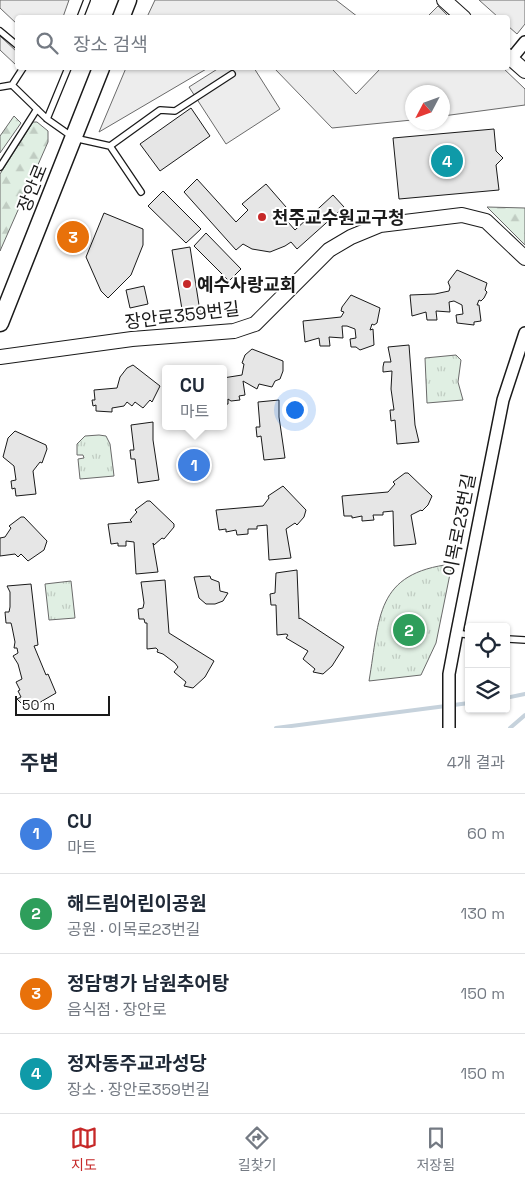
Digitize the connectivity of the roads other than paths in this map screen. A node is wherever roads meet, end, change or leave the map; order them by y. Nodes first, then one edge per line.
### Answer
1 (87, 0) edge
2 (128, 0) edge
3 (444, 0) edge
4 (81, 15) edge
5 (122, 15) edge
6 (461, 15) edge
7 (0, 31) edge
8 (525, 42) edge
9 (15, 44) edge
10 (510, 56) edge
11 (510, 58) edge
12 (21, 70) edge
13 (67, 70) edge
14 (101, 70) edge
15 (525, 71) edge
16 (232, 74) dead end
17 (12, 86) junction
18 (0, 88) edge
19 (37, 109) junction
20 (47, 119) junction
21 (74, 138) junction
22 (110, 146) junction
23 (0, 166) edge
24 (142, 192) dead end
25 (525, 258) edge
26 (0, 324) edge
27 (525, 333) edge
28 (0, 357) edge
29 (456, 634) junction
30 (465, 635) edge
31 (510, 639) edge
32 (525, 640) edge
33 (449, 728) edge

1 - 4 lane
2 - 5 main road
3 - 6 street
7 - 9 lane
8 - 10 street
11 - 15 street
12 - 17 lane
13 - 20 lane
14 - 21 main road, 장안로
16 - 22 lane
17 - 18 lane
17 - 19 lane
19 - 20 lane
19 - 23 lane
20 - 21 lane
21 - 22 lane
21 - 26 main road, 장안로
22 - 24 lane
25 - 28 street, 장안로359번길
27 - 29 street, 이목로23번길
29 - 30 lane
29 - 33 street, 이목로23번길
31 - 32 lane

